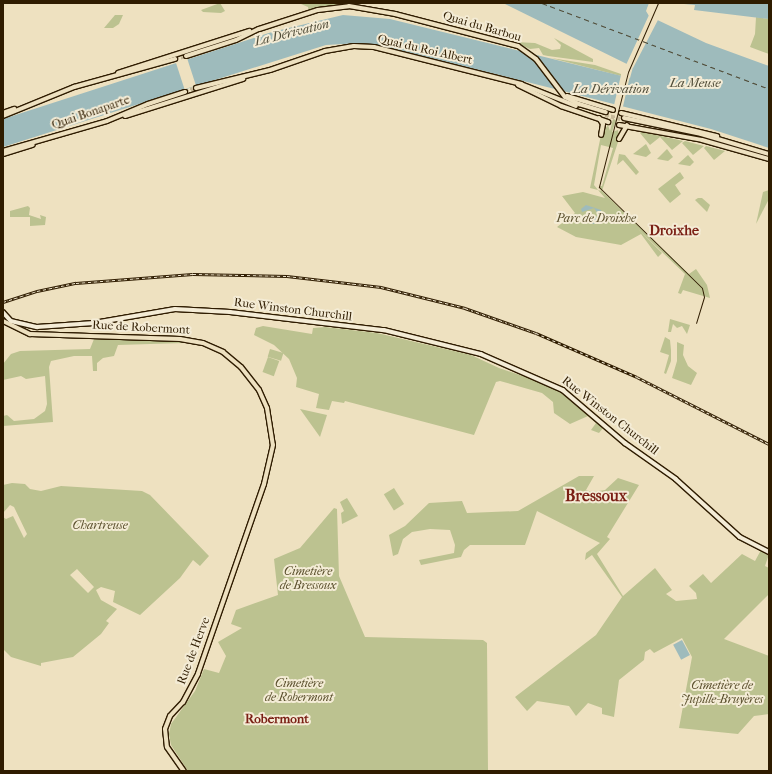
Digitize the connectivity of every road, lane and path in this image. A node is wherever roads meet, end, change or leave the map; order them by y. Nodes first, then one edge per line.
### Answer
1 (259, 29) junction
2 (186, 56) tunnel mouth
3 (175, 59) tunnel mouth
4 (270, 70) junction
5 (109, 76) junction
6 (506, 81) junction
7 (196, 88) tunnel mouth
8 (558, 88) junction
9 (185, 92) tunnel mouth
10 (24, 106) junction
11 (613, 110) dead end
12 (3, 113) edge
13 (622, 113) dead end
14 (3, 116) edge
15 (598, 118) junction
16 (107, 121) junction
17 (608, 122) dead end
18 (619, 125) dead end
19 (627, 125) junction
20 (601, 135) dead end
21 (619, 139) dead end
22 (702, 140) junction
23 (740, 145) junction
24 (3, 152) edge
25 (769, 154) edge
26 (769, 159) edge
27 (3, 312) edge
28 (3, 321) edge
29 (769, 552) edge
30 (232, 577) joint
31 (184, 771) edge

1 - 2 main road
1 - 5 main road
1 - 8 main road, Quai du Barbou
3 - 5 main road
4 - 6 main road, Quai du Roi Albert
4 - 7 main road
4 - 16 main road
5 - 10 main road
6 - 8 main road
6 - 15 main road
8 - 11 main road
9 - 16 main road, Quai Bonaparte
10 - 12 main road
10 - 14 main road
13 - 23 main road
15 - 17 main road
15 - 20 main road
16 - 24 main road, Quai Bonaparte
18 - 19 main road
19 - 21 main road
19 - 22 main road
22 - 23 main road
22 - 26 main road
23 - 25 main road
27 - 29 main road, Rue Winston Churchill
28 - 30 main road, Rue de Robermont
30 - 31 main road, Rue de Herve

